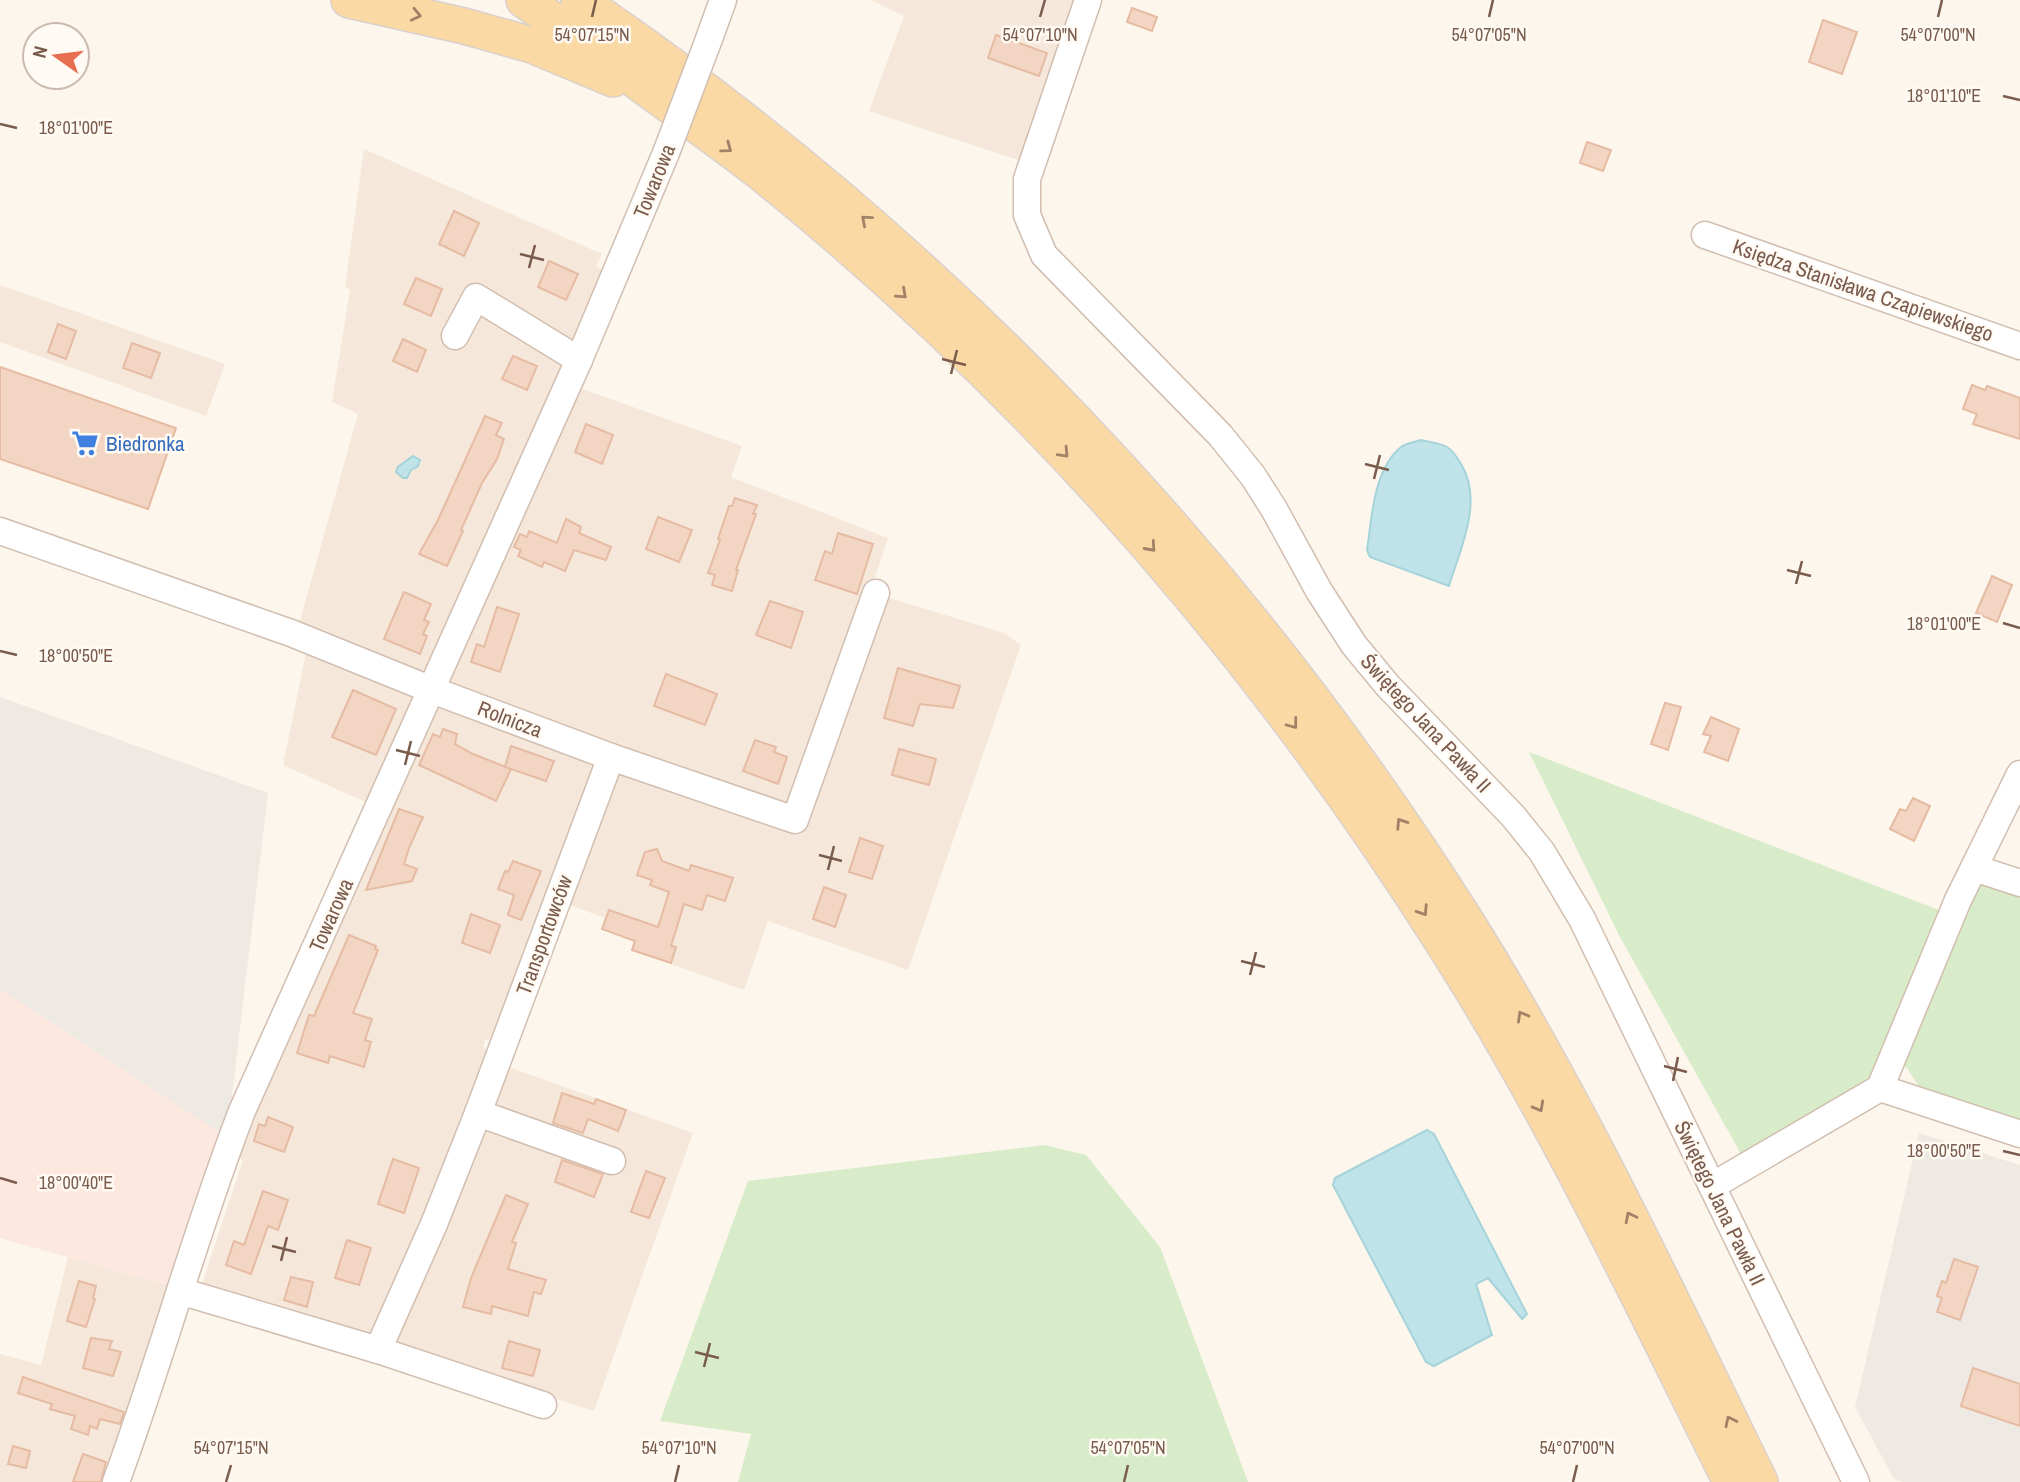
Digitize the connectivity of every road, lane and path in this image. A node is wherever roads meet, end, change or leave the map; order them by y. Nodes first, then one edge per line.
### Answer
1 (349, 0) edge
2 (523, 0) edge
3 (579, 0) edge
4 (723, 0) edge
5 (1088, 0) edge
6 (633, 78) junction
7 (1705, 235) dead end
8 (455, 336) dead end
9 (2020, 346) edge
10 (579, 360) junction
11 (0, 531) edge
12 (876, 593) dead end
13 (432, 690) junction
14 (611, 757) junction
15 (2020, 774) edge
16 (1974, 868) junction
17 (2020, 883) edge
18 (1880, 1088) junction
19 (478, 1113) junction
20 (2020, 1134) edge
21 (612, 1161) dead end
22 (1712, 1186) junction
23 (180, 1291) junction
24 (379, 1350) junction
25 (542, 1405) dead end
26 (116, 1482) edge
27 (1731, 1482) edge
28 (1760, 1482) edge
29 (1856, 1482) edge

1 -> 6 main road
2 - 6 main road
28 -> 3 main road
4 - 10 street, Towarowa, bridge
5 - 22 street, Świętego Jana Pawła II
6 -> 27 main road
7 - 9 street, Księdza Stanisława Czapiewskiego
8 - 10 street
10 - 13 street, Towarowa
11 - 13 street, Rolnicza
12 - 14 street, Rolnicza
13 - 14 street, Rolnicza
13 - 23 street, Towarowa
14 - 19 street, Transportowców
15 - 16 street
16 - 17 street
16 - 18 street
18 - 20 street
18 - 22 street
19 - 21 street
19 - 24 street, Transportowców
22 - 29 street, Świętego Jana Pawła II
23 - 24 street
23 - 26 street, Towarowa
24 - 25 street

